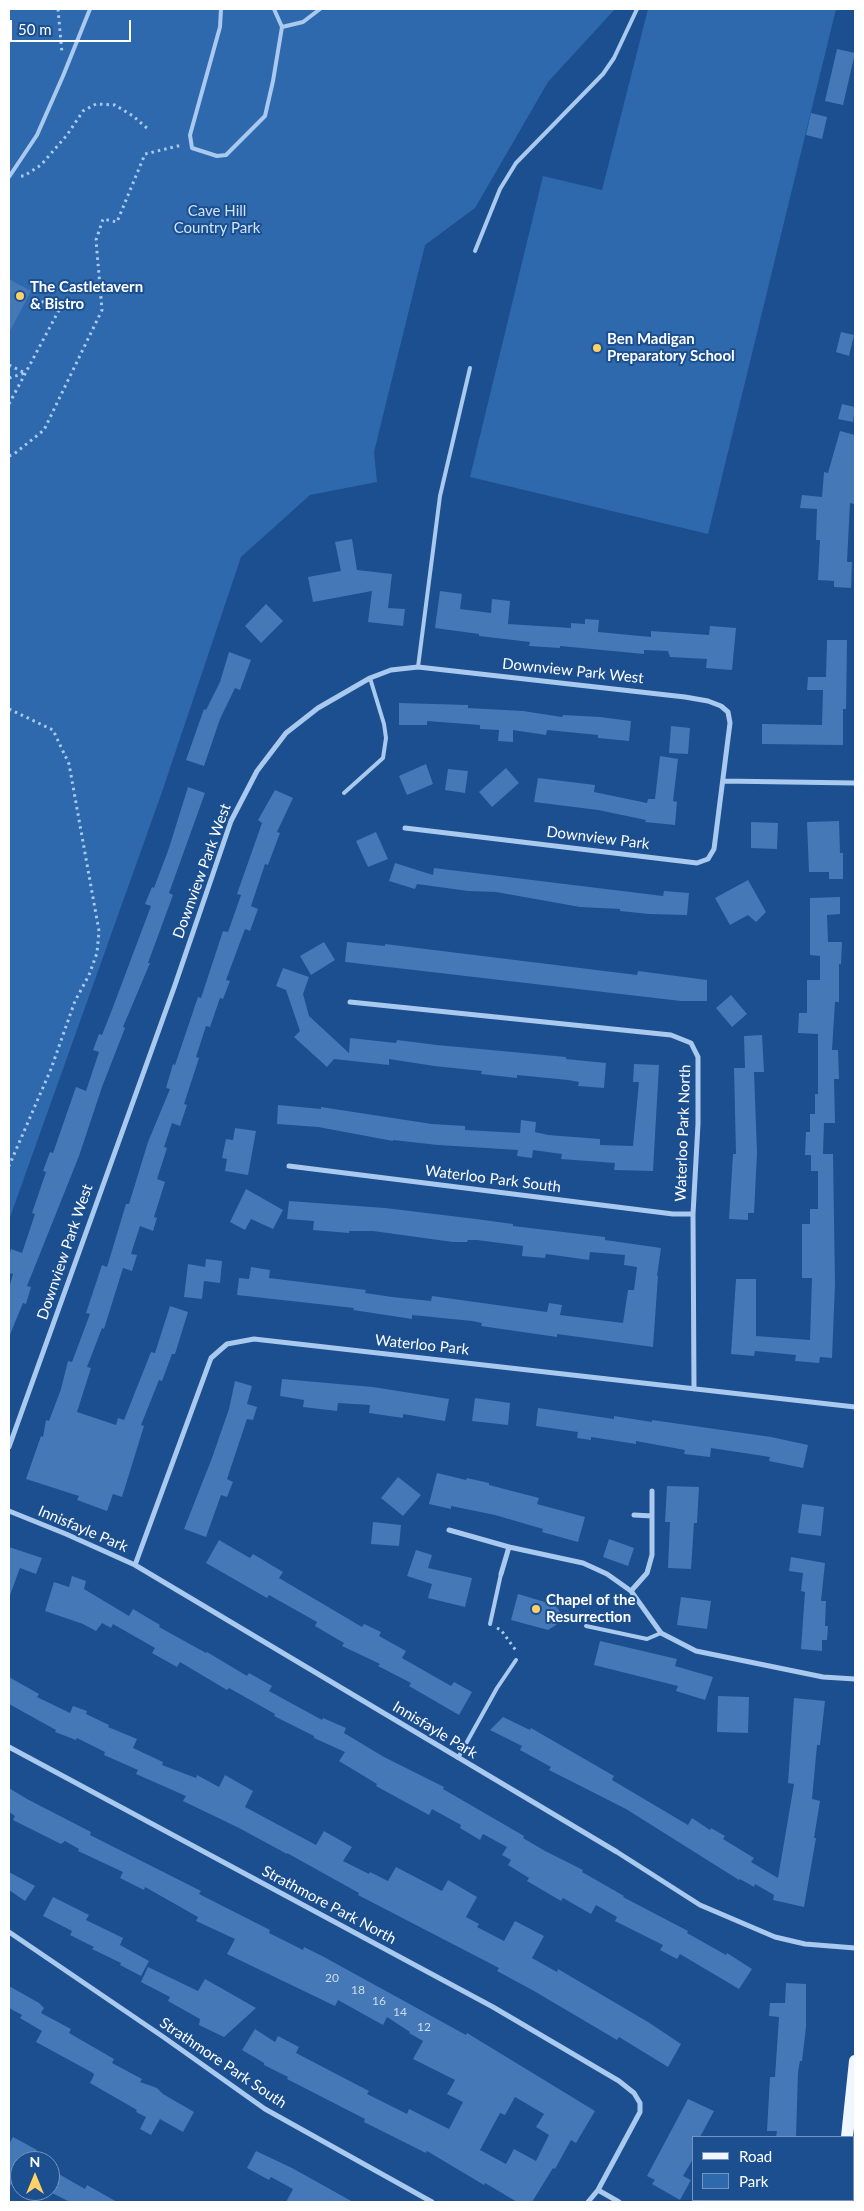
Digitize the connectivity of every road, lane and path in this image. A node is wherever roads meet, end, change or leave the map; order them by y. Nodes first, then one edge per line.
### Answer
1 (58, 9) edge
2 (90, 9) edge
3 (221, 9) edge
4 (274, 9) edge
5 (320, 9) edge
6 (637, 9) edge
7 (282, 27) junction
8 (63, 76) junction
9 (148, 129) dead end
10 (190, 143) junction
11 (9, 176) edge
12 (475, 251) dead end
13 (33, 297) dead end
14 (9, 365) edge
15 (470, 368) dead end
16 (25, 373) junction
17 (9, 378) edge
18 (9, 404) edge
19 (9, 456) edge
20 (418, 667) junction
21 (370, 678) junction
22 (9, 709) edge
23 (730, 723) joint
24 (723, 781) junction
25 (855, 783) edge
26 (344, 793) dead end
27 (405, 828) dead end
28 (350, 1002) dead end
29 (9, 1166) edge
30 (289, 1166) dead end
31 (694, 1214) junction
32 (694, 1390) junction
33 (855, 1406) edge
34 (9, 1446) edge
35 (652, 1491) dead end
36 (9, 1511) edge
37 (634, 1515) dead end
38 (652, 1516) junction
39 (449, 1530) dead end
40 (509, 1547) junction
41 (135, 1565) junction
42 (501, 1574) joint
43 (631, 1591) junction
44 (490, 1624) joint
45 (586, 1626) dead end
46 (661, 1633) junction
47 (516, 1660) joint
48 (855, 1679) edge
49 (9, 1747) edge
50 (458, 1758) junction
51 (9, 1932) edge
52 (855, 1948) edge
53 (855, 2061) edge
54 (853, 2110) edge
55 (847, 2136) edge
56 (598, 2190) junction
57 (432, 2202) edge
58 (588, 2202) edge
59 (619, 2202) edge

1 - 8 path
2 - 8 lane
3 - 10 lane
4 - 7 lane
5 - 7 lane
6 - 12 lane
7 - 10 lane
8 - 11 lane
9 - 11 path
10 - 19 path
13 - 16 path
14 - 16 path
15 - 20 lane
16 - 17 path
16 - 18 path
20 - 21 street, Downview Park West
20 - 23 street, Downview Park West
21 - 26 lane
21 - 34 street, Downview Park West
22 - 29 path
23 - 24 street, Downview Park
24 - 25 street
24 - 27 street, Downview Park
28 - 31 street, Waterloo Park North
30 - 31 street, Waterloo Park South
31 - 32 street, Waterloo Park North
32 - 33 street, Waterloo Park
32 - 41 street, Waterloo Park
35 - 38 street
36 - 41 street, Innisfayle Park
37 - 38 street
38 - 43 street
39 - 40 street
40 - 42 street
40 - 43 street
41 - 50 street, Innisfayle Park
42 - 44 lane
43 - 46 street
44 - 47 path
45 - 46 lane
46 - 48 street
47 - 50 lane
49 - 56 street, Strathmore Park North
50 - 52 street, Innisfayle Park
51 - 57 street, Strathmore Park South
53 - 54 main road
54 - 55 main road
56 - 58 street
56 - 59 street

